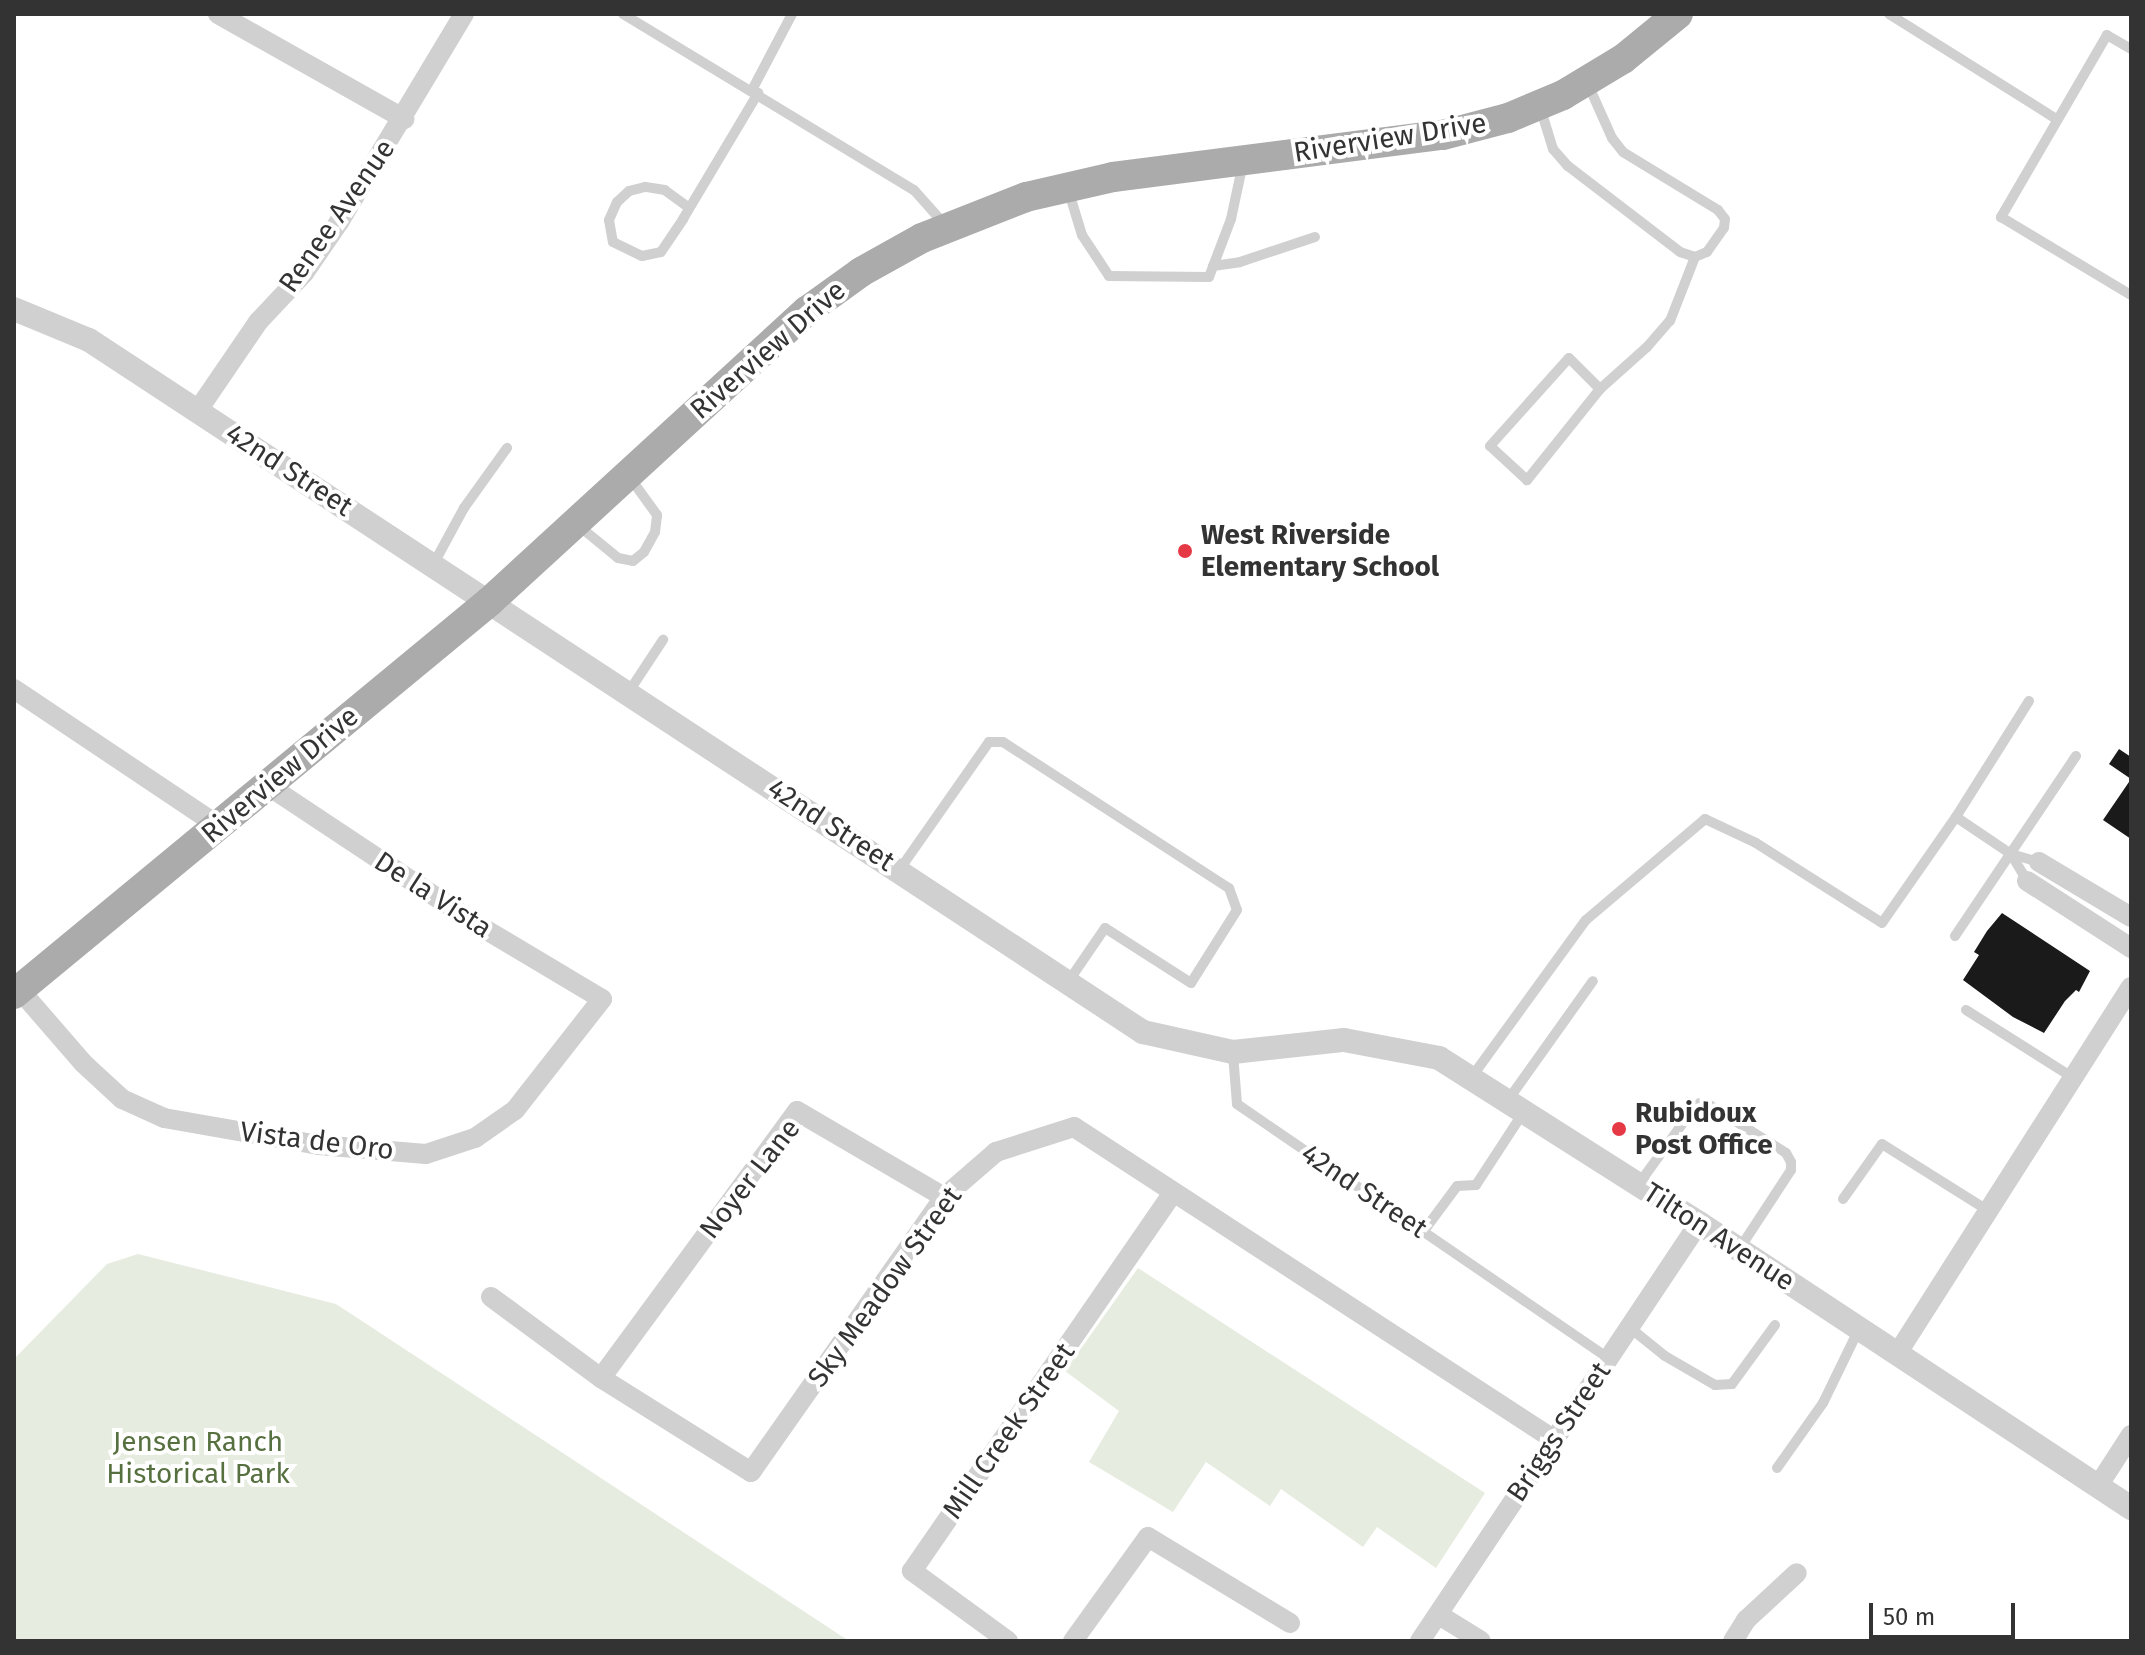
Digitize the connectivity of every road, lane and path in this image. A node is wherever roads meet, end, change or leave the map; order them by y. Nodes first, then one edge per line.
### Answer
1 (218, 14) edge
2 (464, 14) edge
3 (623, 14) edge
4 (792, 14) edge
5 (1678, 14) edge
6 (1889, 14) edge
7 (2131, 49) edge
8 (1587, 81) junction
9 (755, 91) junction
10 (1540, 105) junction
11 (2055, 118) junction
12 (404, 119) junction
13 (1244, 160) junction
14 (1068, 187) junction
15 (688, 207) junction
16 (947, 228) junction
17 (1315, 237) dead end
18 (1695, 257) junction
19 (1213, 266) junction
20 (2131, 295) edge
21 (14, 309) edge
22 (1600, 389) junction
23 (198, 410) junction
24 (507, 448) dead end
25 (627, 474) junction
26 (575, 522) junction
27 (433, 565) junction
28 (489, 602) junction
29 (663, 640) dead end
30 (14, 689) edge
31 (628, 693) junction
32 (2029, 701) dead end
33 (2076, 756) dead end
34 (269, 786) junction
35 (1956, 817) junction
36 (219, 826) junction
37 (2011, 854) junction
38 (2039, 862) joint
39 (900, 869) junction
40 (2027, 881) joint
41 (2081, 886) junction
42 (2067, 907) junction
43 (2131, 917) edge
44 (1955, 936) dead end
45 (2131, 948) edge
46 (1593, 981) dead end
47 (1068, 982) junction
48 (2131, 987) edge
49 (17, 992) edge
50 (602, 999) joint
51 (1966, 1010) dead end
52 (1233, 1052) junction
53 (1471, 1078) junction
54 (2075, 1079) junction
55 (1515, 1106) junction
56 (1638, 1185) junction
57 (1172, 1194) junction
58 (944, 1197) junction
59 (1843, 1199) dead end
60 (1989, 1211) junction
61 (1699, 1223) junction
62 (1423, 1232) junction
63 (1738, 1249) junction
64 (491, 1297) dead end
65 (1775, 1325) dead end
66 (1629, 1327) junction
67 (1859, 1329) junction
68 (1897, 1354) junction
69 (1608, 1358) junction
70 (601, 1378) junction
71 (2131, 1435) edge
72 (1553, 1439) junction
73 (1777, 1468) dead end
74 (2098, 1486) junction
75 (2131, 1508) edge
76 (1797, 1573) dead end
77 (1439, 1615) junction
78 (1290, 1623) dead end
79 (1008, 1641) edge
80 (1073, 1641) edge
81 (1420, 1641) edge
82 (1481, 1641) edge
83 (1733, 1641) edge

1 - 12 street
2 - 12 street, Renee Avenue
3 - 9 lane
4 - 9 lane
5 - 8 main road, Riverview Drive
6 - 11 lane
7 - 11 lane
8 - 10 main road, Riverview Drive
8 - 18 lane
9 - 15 lane
9 - 16 lane
10 - 13 main road, Riverview Drive
10 - 18 lane
11 - 20 lane
12 - 23 street, Renee Avenue
13 - 14 main road, Riverview Drive
13 - 19 lane
14 - 16 main road, Riverview Drive
14 - 19 lane
15 - 15 lane
16 - 25 main road, Riverview Drive
17 - 19 lane
18 - 22 lane
21 - 23 street, 42nd Street
22 - 22 lane
23 - 27 street, 42nd Street
24 - 27 lane
25 - 26 main road, Riverview Drive
25 - 26 lane
26 - 28 main road, Riverview Drive
27 - 28 street, 42nd Street
28 - 31 street, 42nd Street
28 - 34 main road, Riverview Drive
29 - 31 lane
30 - 36 street
31 - 39 street, 42nd Street
32 - 35 lane
33 - 37 lane
34 - 36 main road, Riverview Drive
34 - 50 street, De la Vista
35 - 37 lane
35 - 53 lane
36 - 49 main road, Riverview Drive
37 - 38 lane
37 - 40 lane
37 - 44 lane
38 - 41 street
39 - 47 street, 42nd Street
39 - 47 lane
40 - 42 street
41 - 42 street
41 - 43 street
42 - 45 street
46 - 55 lane
47 - 52 street, 42nd Street
48 - 54 street
49 - 50 street, Vista de Oro
51 - 54 lane
52 - 53 street, Tilton Avenue
52 - 62 lane, 42nd Street
53 - 55 street, Tilton Avenue
54 - 60 street
55 - 56 street, Tilton Avenue
55 - 62 lane
56 - 61 street, Tilton Avenue
56 - 63 lane
57 - 58 street, Sky Meadow Street
57 - 72 street, Sky Meadow Street
57 - 79 street, Mill Creek Street
58 - 70 street, Noyer Lane
58 - 70 street, Sky Meadow Street
59 - 60 lane
60 - 68 street
61 - 63 street, Tilton Avenue
61 - 66 street, Briggs Street
62 - 69 lane, 42nd Street
63 - 67 street, Tilton Avenue
64 - 70 street, Sky Meadow Street
65 - 66 lane
66 - 69 street, Briggs Street
67 - 68 street, Tilton Avenue
67 - 73 lane
68 - 74 street, Tilton Avenue
69 - 72 street, Briggs Street
71 - 74 street
72 - 77 street, Briggs Street
74 - 75 street, Tilton Avenue
76 - 83 street
77 - 81 street, Briggs Street
77 - 82 street
78 - 80 street

